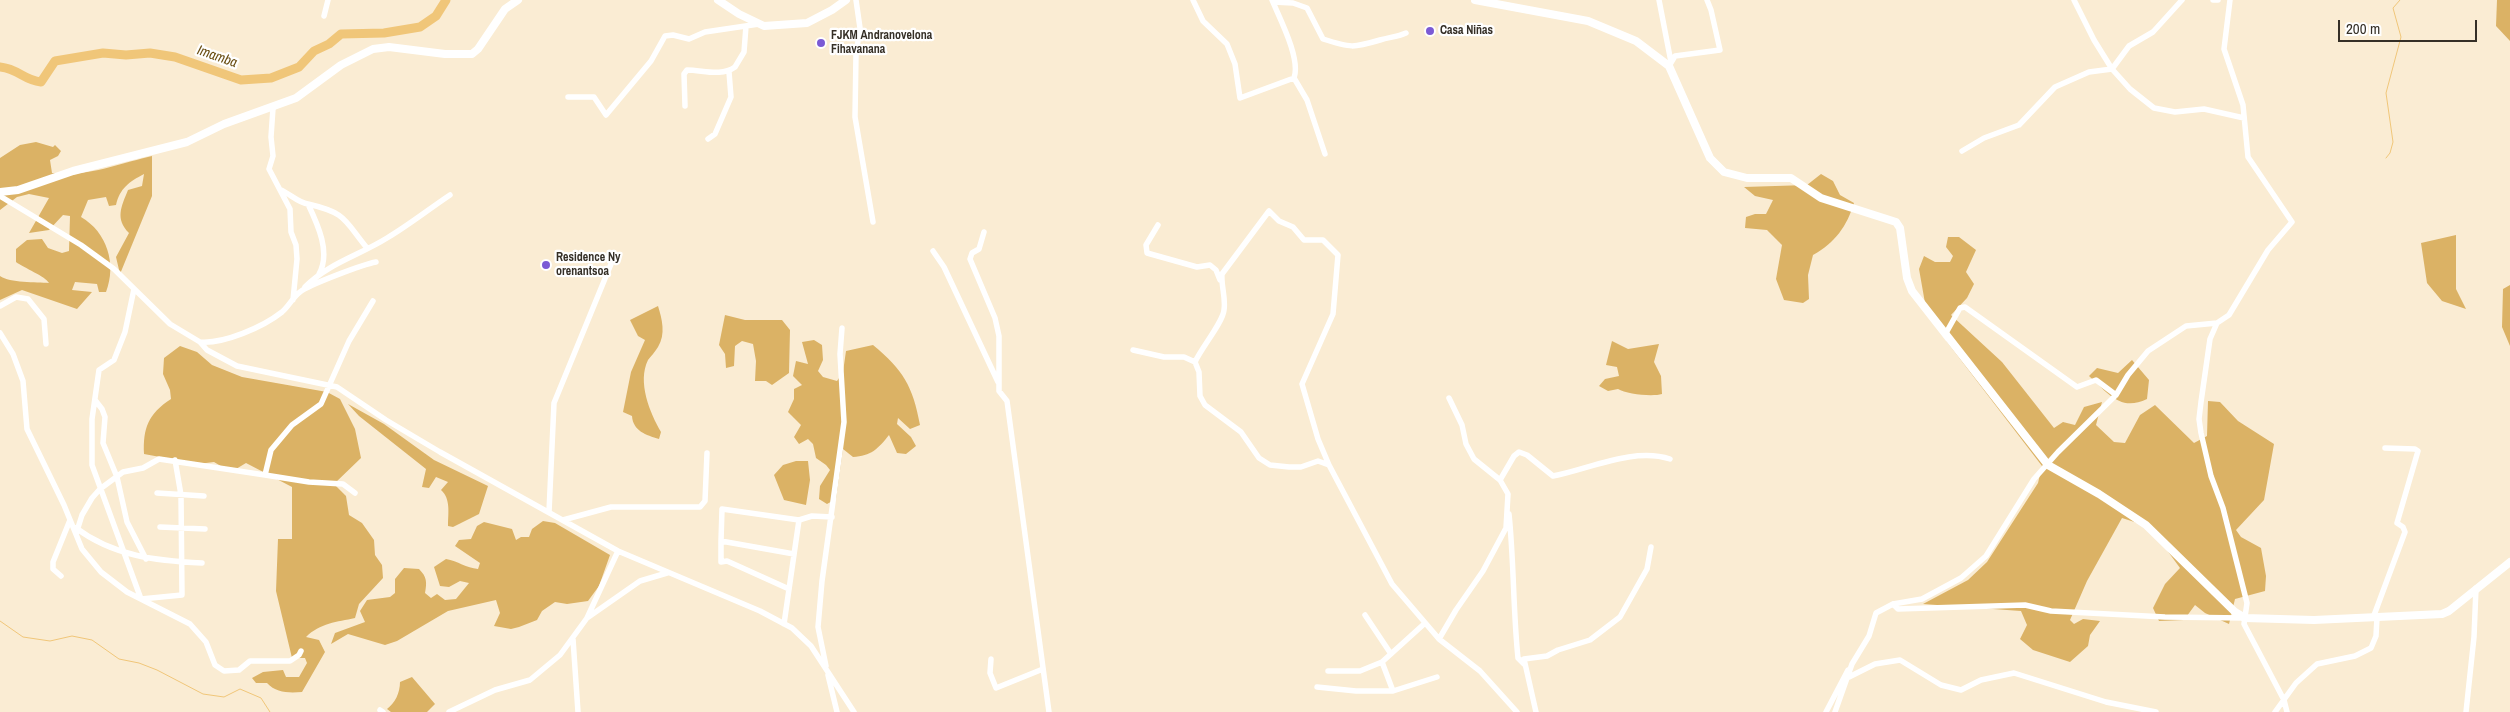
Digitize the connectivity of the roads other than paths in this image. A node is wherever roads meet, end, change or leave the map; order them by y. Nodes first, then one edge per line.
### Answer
1 (328, 0) edge
2 (518, 0) edge
3 (718, 0) edge
4 (846, 0) edge
5 (856, 0) edge
6 (1193, 0) edge
7 (1475, 0) edge
8 (1659, 0) edge
9 (1707, 0) edge
10 (2074, 0) edge
11 (2182, 0) edge
12 (2213, 0) edge
13 (2218, 0) edge
14 (2230, 0) edge
15 (1273, 1) edge
16 (324, 16) dead end
17 (760, 24) junction
18 (746, 26) junction
19 (1406, 33) dead end
20 (1670, 64) junction
21 (2112, 69) junction
22 (729, 72) junction
23 (1294, 78) junction
24 (568, 97) dead end
25 (685, 106) dead end
26 (273, 108) junction
27 (2244, 118) junction
28 (708, 139) dead end
29 (1962, 151) dead end
30 (1325, 154) dead end
31 (281, 190) junction
32 (0, 192) edge
33 (450, 195) dead end
34 (0, 196) edge
35 (308, 204) junction
36 (873, 222) dead end
37 (1158, 225) dead end
38 (984, 232) dead end
39 (367, 248) junction
40 (933, 251) dead end
41 (376, 262) dead end
42 (611, 264) dead end
43 (318, 276) junction
44 (1221, 282) junction
45 (134, 289) junction
46 (301, 290) junction
47 (293, 300) junction
48 (373, 301) dead end
49 (0, 306) edge
50 (2217, 323) junction
51 (842, 328) dead end
52 (0, 333) edge
53 (1946, 334) junction
54 (200, 342) junction
55 (46, 344) dead end
56 (1133, 350) dead end
57 (1196, 362) junction
58 (998, 384) junction
59 (329, 386) junction
60 (2116, 395) junction
61 (1449, 398) dead end
62 (95, 400) junction
63 (2385, 448) dead end
64 (707, 454) dead end
65 (1670, 459) dead end
66 (175, 460) junction
67 (1329, 465) junction
68 (2048, 465) junction
69 (266, 475) junction
70 (117, 477) junction
71 (1500, 480) junction
72 (100, 490) junction
73 (157, 493) dead end
74 (355, 493) dead end
75 (182, 495) junction
76 (204, 496) dead end
77 (1508, 500) junction
78 (549, 512) junction
79 (832, 517) junction
80 (563, 520) junction
81 (799, 520) junction
82 (71, 522) junction
83 (160, 526) dead end
84 (182, 528) junction
85 (205, 529) dead end
86 (77, 532) junction
87 (721, 541) junction
88 (1651, 547) dead end
89 (618, 551) junction
90 (122, 552) junction
91 (794, 554) junction
92 (146, 558) junction
93 (183, 562) junction
94 (2510, 562) edge
95 (202, 563) dead end
96 (667, 573) junction
97 (62, 576) dead end
98 (2476, 588) junction
99 (789, 589) junction
100 (141, 599) junction
101 (1893, 604) junction
102 (1364, 615) dead end
103 (2375, 617) junction
104 (587, 618) junction
105 (2245, 618) junction
106 (784, 624) junction
107 (1424, 624) junction
108 (573, 639) junction
109 (1439, 639) junction
110 (301, 651) dead end
111 (1391, 654) junction
112 (992, 659) dead end
113 (1382, 662) junction
114 (1524, 664) junction
115 (1852, 664) junction
116 (827, 670) junction
117 (1044, 670) junction
118 (1328, 671) dead end
119 (1849, 676) junction
120 (1437, 677) dead end
121 (1317, 687) dead end
122 (1393, 691) junction
123 (2284, 700) junction
124 (449, 712) edge
125 (578, 712) edge
126 (837, 712) edge
127 (854, 712) edge
128 (1049, 712) edge
129 (1517, 712) edge
130 (1536, 712) edge
131 (1826, 712) edge
132 (1835, 712) edge
133 (2156, 712) edge
134 (2275, 712) edge
135 (2287, 712) edge
136 (2466, 712) edge

1 - 16 street
2 - 26 street
3 - 17 street
4 - 17 street
5 - 36 street
6 - 23 street
7 - 20 street
8 - 20 street
9 - 20 street
10 - 21 street
11 - 21 street
12 - 13 street
14 - 27 street
15 - 19 street
15 - 23 street
17 - 18 street
18 - 22 street
18 - 24 street
20 - 53 street
21 - 27 street
21 - 29 street
22 - 25 street
22 - 28 street
23 - 30 street
26 - 31 street
26 - 32 street
27 - 50 street
31 - 35 street
31 - 47 street
33 - 39 street
34 - 45 street
35 - 39 street
35 - 43 street
37 - 44 street
38 - 58 street
39 - 43 street
40 - 58 street
41 - 46 street
42 - 78 street
43 - 46 street
44 - 57 street
44 - 67 street
45 - 54 street
45 - 62 street
46 - 47 street
47 - 54 street
48 - 59 street
49 - 55 street
50 - 60 street
50 - 105 street
51 - 79 street
52 - 82 street
53 - 60 street
53 - 68 street
54 - 59 street
56 - 57 street
57 - 67 street
58 - 117 street
59 - 69 street
59 - 78 street
60 - 68 street
61 - 71 street
62 - 70 street
62 - 72 street
63 - 103 street
64 - 80 street
65 - 71 street
66 - 69 street
66 - 70 street
66 - 75 street
67 - 107 street
68 - 101 street
68 - 105 street
69 - 74 street
70 - 72 street
70 - 92 street
71 - 77 street
72 - 86 street
72 - 90 street
73 - 75 street
75 - 76 street
75 - 84 street
77 - 109 street
77 - 114 street
78 - 80 street
79 - 81 street
79 - 116 street
80 - 89 street
81 - 87 street
81 - 91 street
82 - 86 street
82 - 97 street
83 - 84 street
84 - 85 street
84 - 93 street
86 - 90 street
86 - 100 street
87 - 91 street
87 - 99 street
88 - 114 street
89 - 96 street
89 - 104 street
90 - 92 street
90 - 100 street
91 - 99 street
92 - 93 street
93 - 95 street
93 - 100 street
94 - 98 street
96 - 104 street
96 - 106 street
98 - 103 street
98 - 136 street
99 - 106 street
100 - 110 street
101 - 105 street
101 - 115 street
102 - 111 street
103 - 105 street
103 - 123 street
104 - 108 street
105 - 123 street
106 - 116 street
107 - 109 street
107 - 111 street
108 - 124 street
108 - 125 street
109 - 129 street
111 - 113 street
112 - 117 street
113 - 118 street
113 - 122 street
114 - 130 street
115 - 119 street
115 - 131 street
116 - 126 street
116 - 127 street
117 - 128 street
119 - 132 street
119 - 133 street
120 - 122 street
121 - 122 street
123 - 134 street
123 - 135 street

